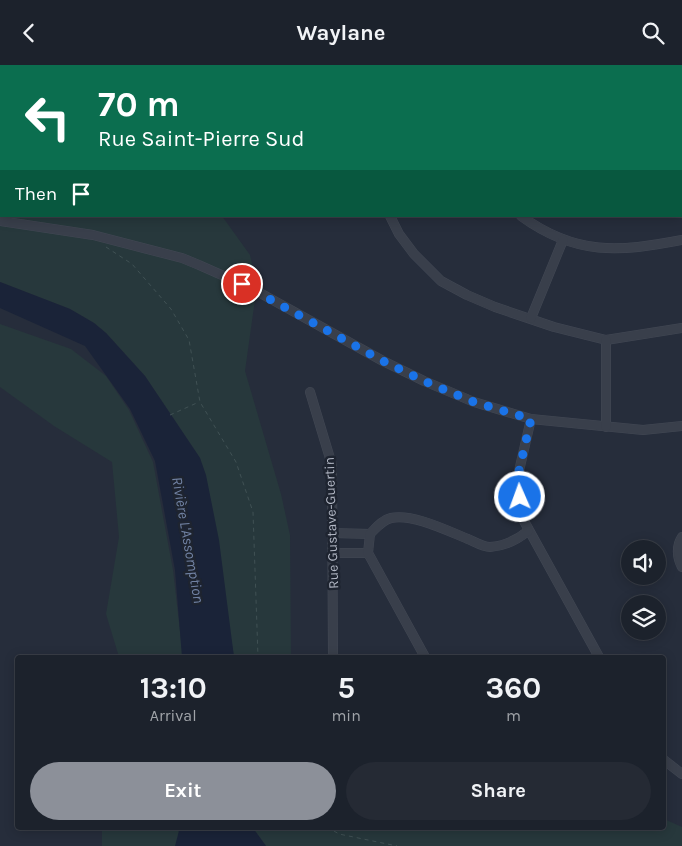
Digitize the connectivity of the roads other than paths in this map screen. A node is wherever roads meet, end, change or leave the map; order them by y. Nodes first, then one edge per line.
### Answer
1 (390, 217) edge
2 (522, 217) edge
3 (0, 221) edge
4 (563, 240) junction
5 (682, 240) edge
6 (532, 319) junction
7 (682, 329) edge
8 (606, 340) junction
9 (310, 392) dead end
10 (531, 419) junction
11 (682, 426) edge
12 (606, 427) junction
13 (528, 531) junction
14 (333, 533) junction
15 (370, 535) junction
16 (682, 537) edge
17 (333, 553) junction
18 (368, 553) junction
19 (682, 567) edge
20 (334, 655) edge
21 (424, 655) edge
22 (598, 655) edge
23 (666, 762) edge
24 (682, 774) edge

1 - 6 street
2 - 4 street
3 - 10 street
4 - 5 street
4 - 6 street
6 - 8 street
7 - 8 street
8 - 12 street
9 - 14 street, Rue Gustave-Guertin
10 - 12 street
10 - 13 street
11 - 12 street
13 - 15 street
13 - 22 street
14 - 15 street
14 - 17 street, Rue Gustave-Guertin
15 - 18 street
16 - 19 street
17 - 18 street
17 - 20 street, Rue Gustave-Guertin
18 - 21 street
23 - 24 street

